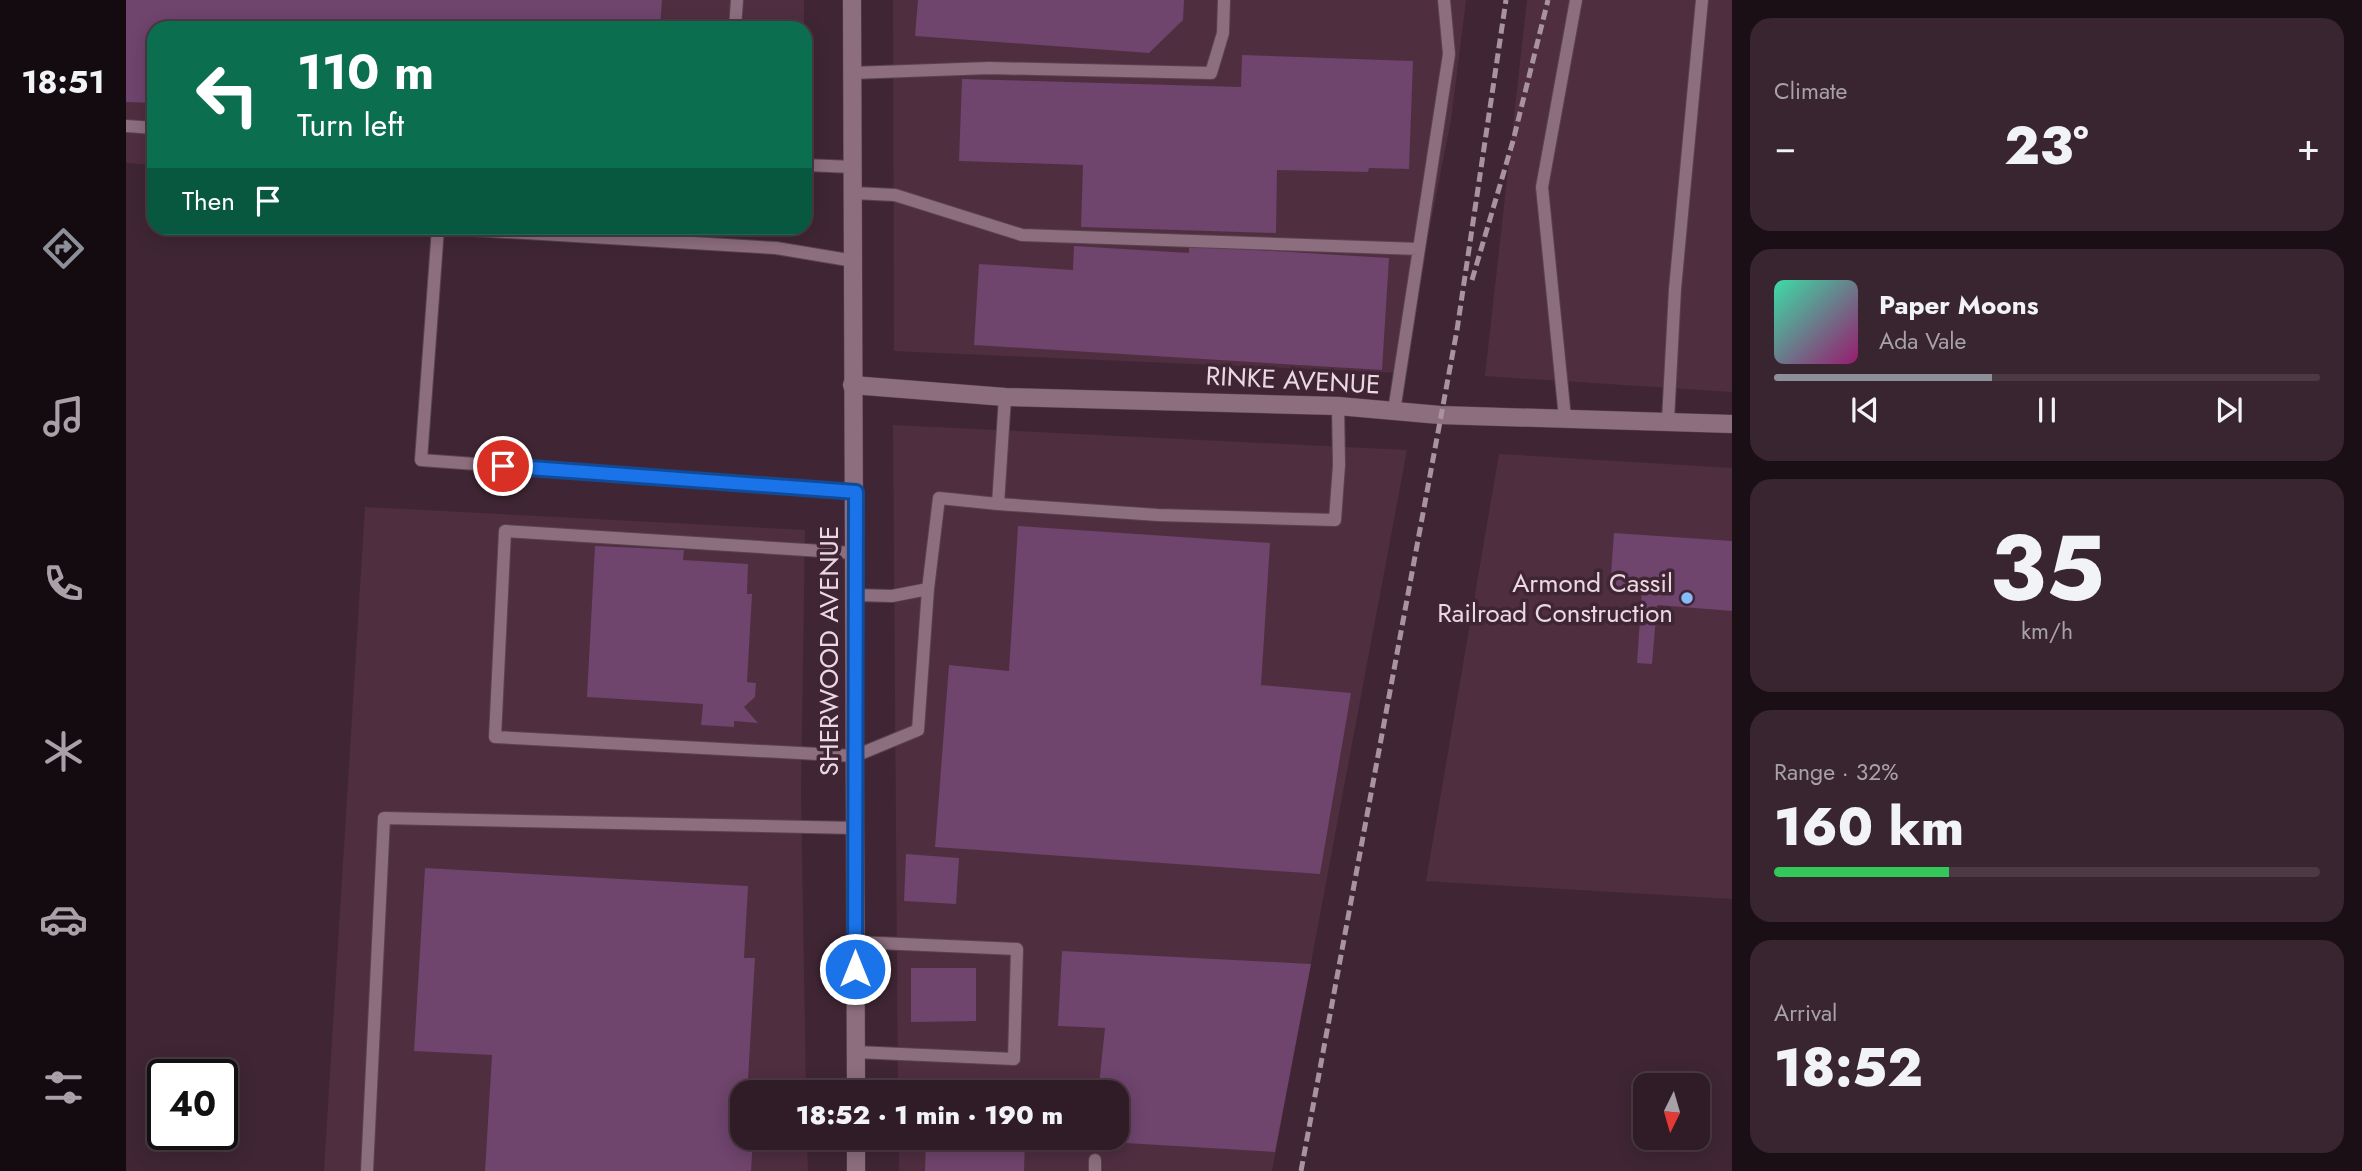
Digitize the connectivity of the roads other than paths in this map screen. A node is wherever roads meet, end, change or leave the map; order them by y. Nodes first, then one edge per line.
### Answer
1 (737, 0) edge
2 (852, 0) edge
3 (1224, 0) edge
4 (1444, 0) edge
5 (1576, 0) edge
6 (1702, 0) edge
7 (736, 21) edge
8 (852, 73) junction
9 (126, 126) edge
10 (147, 128) edge
11 (812, 165) edge
12 (853, 167) junction
13 (853, 193) junction
14 (437, 235) edge
15 (556, 235) edge
16 (1419, 249) junction
17 (854, 261) junction
18 (852, 385) junction
19 (1005, 397) junction
20 (1338, 406) junction
21 (1394, 411) junction
22 (1565, 418) junction
23 (1668, 420) junction
24 (1732, 424) edge
25 (856, 492) junction
26 (998, 504) junction
27 (854, 553) junction
28 (928, 589) junction
29 (855, 595) junction
30 (855, 756) junction
31 (855, 828) junction
32 (855, 942) junction
33 (856, 1052) junction
34 (856, 1080) edge
35 (856, 1150) edge
36 (367, 1171) edge
37 (856, 1171) edge

1 - 7 lane
2 - 8 street, SHERWOOD AVENUE
3 - 8 lane
4 - 16 lane
5 - 22 lane
6 - 23 lane
8 - 12 street, SHERWOOD AVENUE
9 - 10 lane
11 - 12 lane
12 - 13 street, SHERWOOD AVENUE
13 - 16 lane
13 - 17 street, SHERWOOD AVENUE
14 - 25 lane
15 - 17 lane
16 - 21 lane
17 - 18 street, SHERWOOD AVENUE
18 - 19 street, RINKE AVENUE
18 - 25 street, SHERWOOD AVENUE
19 - 20 street, RINKE AVENUE
19 - 26 lane
20 - 21 street, RINKE AVENUE
20 - 26 lane
21 - 22 street, RINKE AVENUE
22 - 23 street, RINKE AVENUE
23 - 24 street, RINKE AVENUE
25 - 27 street, SHERWOOD AVENUE
26 - 28 lane
27 - 29 street, SHERWOOD AVENUE
27 - 30 lane
28 - 29 lane
28 - 30 lane
29 - 30 street, SHERWOOD AVENUE
30 - 31 street, SHERWOOD AVENUE
31 - 32 street, SHERWOOD AVENUE
31 - 36 lane
32 - 33 street, SHERWOOD AVENUE
32 - 33 lane
33 - 34 street, SHERWOOD AVENUE
35 - 37 street

